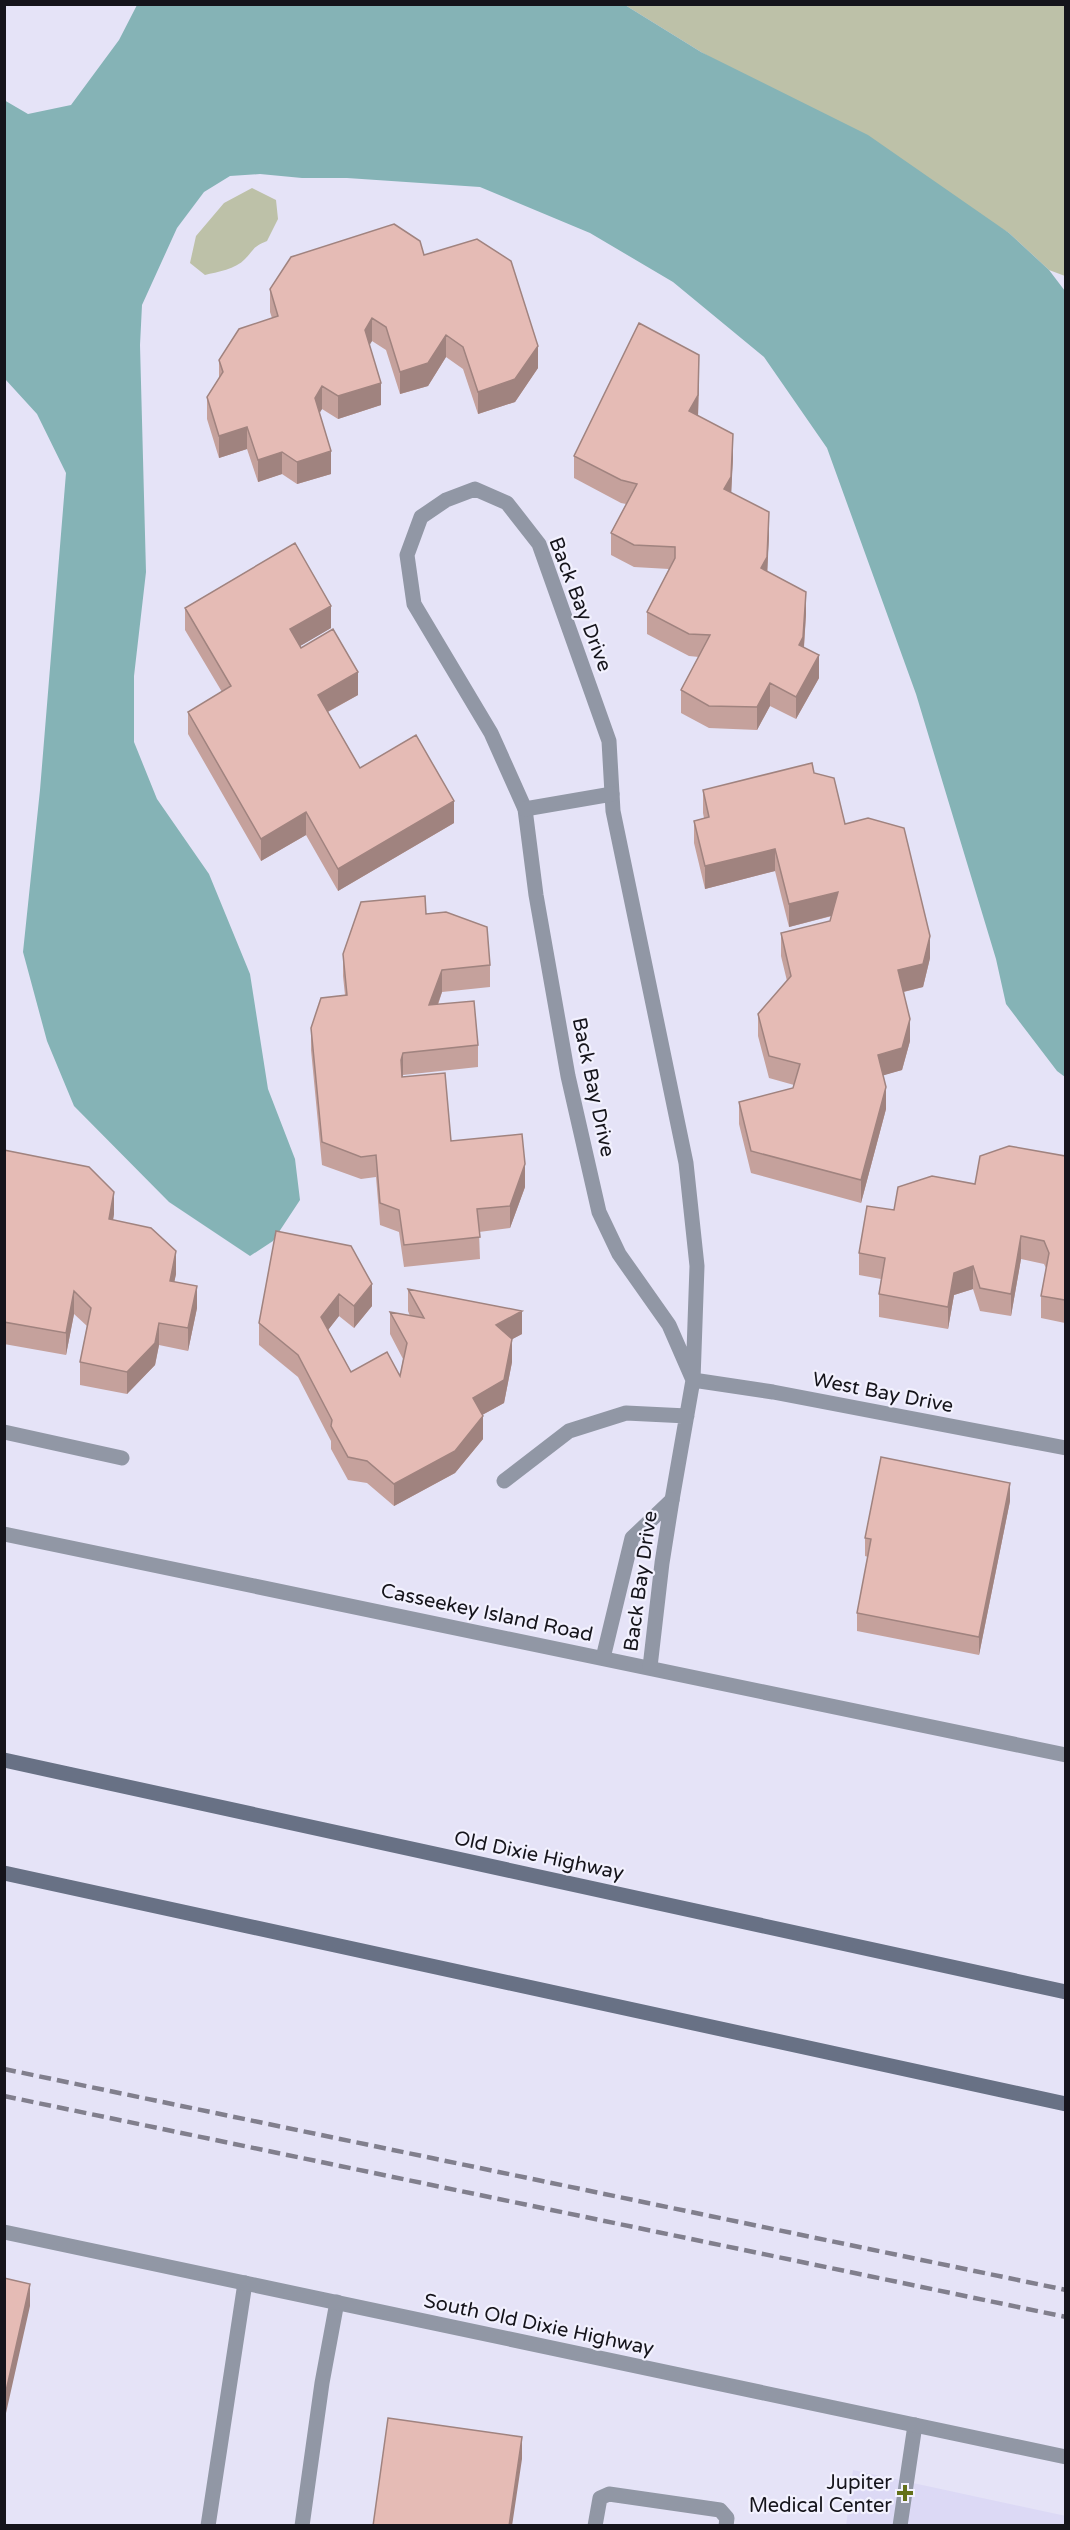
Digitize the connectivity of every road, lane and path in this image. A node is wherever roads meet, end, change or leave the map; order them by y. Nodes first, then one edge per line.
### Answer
1 (612, 794) junction
2 (525, 809) junction
3 (693, 1380) junction
4 (687, 1416) junction
5 (4, 1432) edge
6 (1065, 1448) edge
7 (122, 1458) dead end
8 (504, 1481) dead end
9 (672, 1500) junction
10 (4, 1534) edge
11 (603, 1658) junction
12 (650, 1667) junction
13 (1065, 1755) edge
14 (4, 1760) edge
15 (4, 1873) edge
16 (1065, 1992) edge
17 (1065, 2104) edge
18 (4, 2232) edge
19 (245, 2283) junction
20 (337, 2302) junction
21 (915, 2425) junction
22 (1065, 2457) edge
23 (207, 2526) edge
24 (302, 2526) edge
25 (595, 2526) edge
26 (726, 2526) edge
27 (900, 2526) edge

1 - 2 street
1 - 2 street, Back Bay Drive
1 - 3 street, Back Bay Drive
2 - 3 street, Back Bay Drive
3 - 4 street, Back Bay Drive
3 - 6 street, West Bay Drive
4 - 8 street
4 - 9 street, Back Bay Drive
5 - 7 street
9 - 11 street, Back Bay Drive
9 - 12 street, Back Bay Drive
10 - 11 street, Casseekey Island Road
11 - 12 street, Casseekey Island Road
12 - 13 street, Casseekey Island Road
14 - 16 main road, Old Dixie Highway
15 - 17 main road
18 - 19 street, South Old Dixie Highway
19 - 20 street, South Old Dixie Highway
19 - 23 street
20 - 21 street, South Old Dixie Highway
20 - 24 street
21 - 22 street, South Old Dixie Highway
21 - 27 street
25 - 26 street

